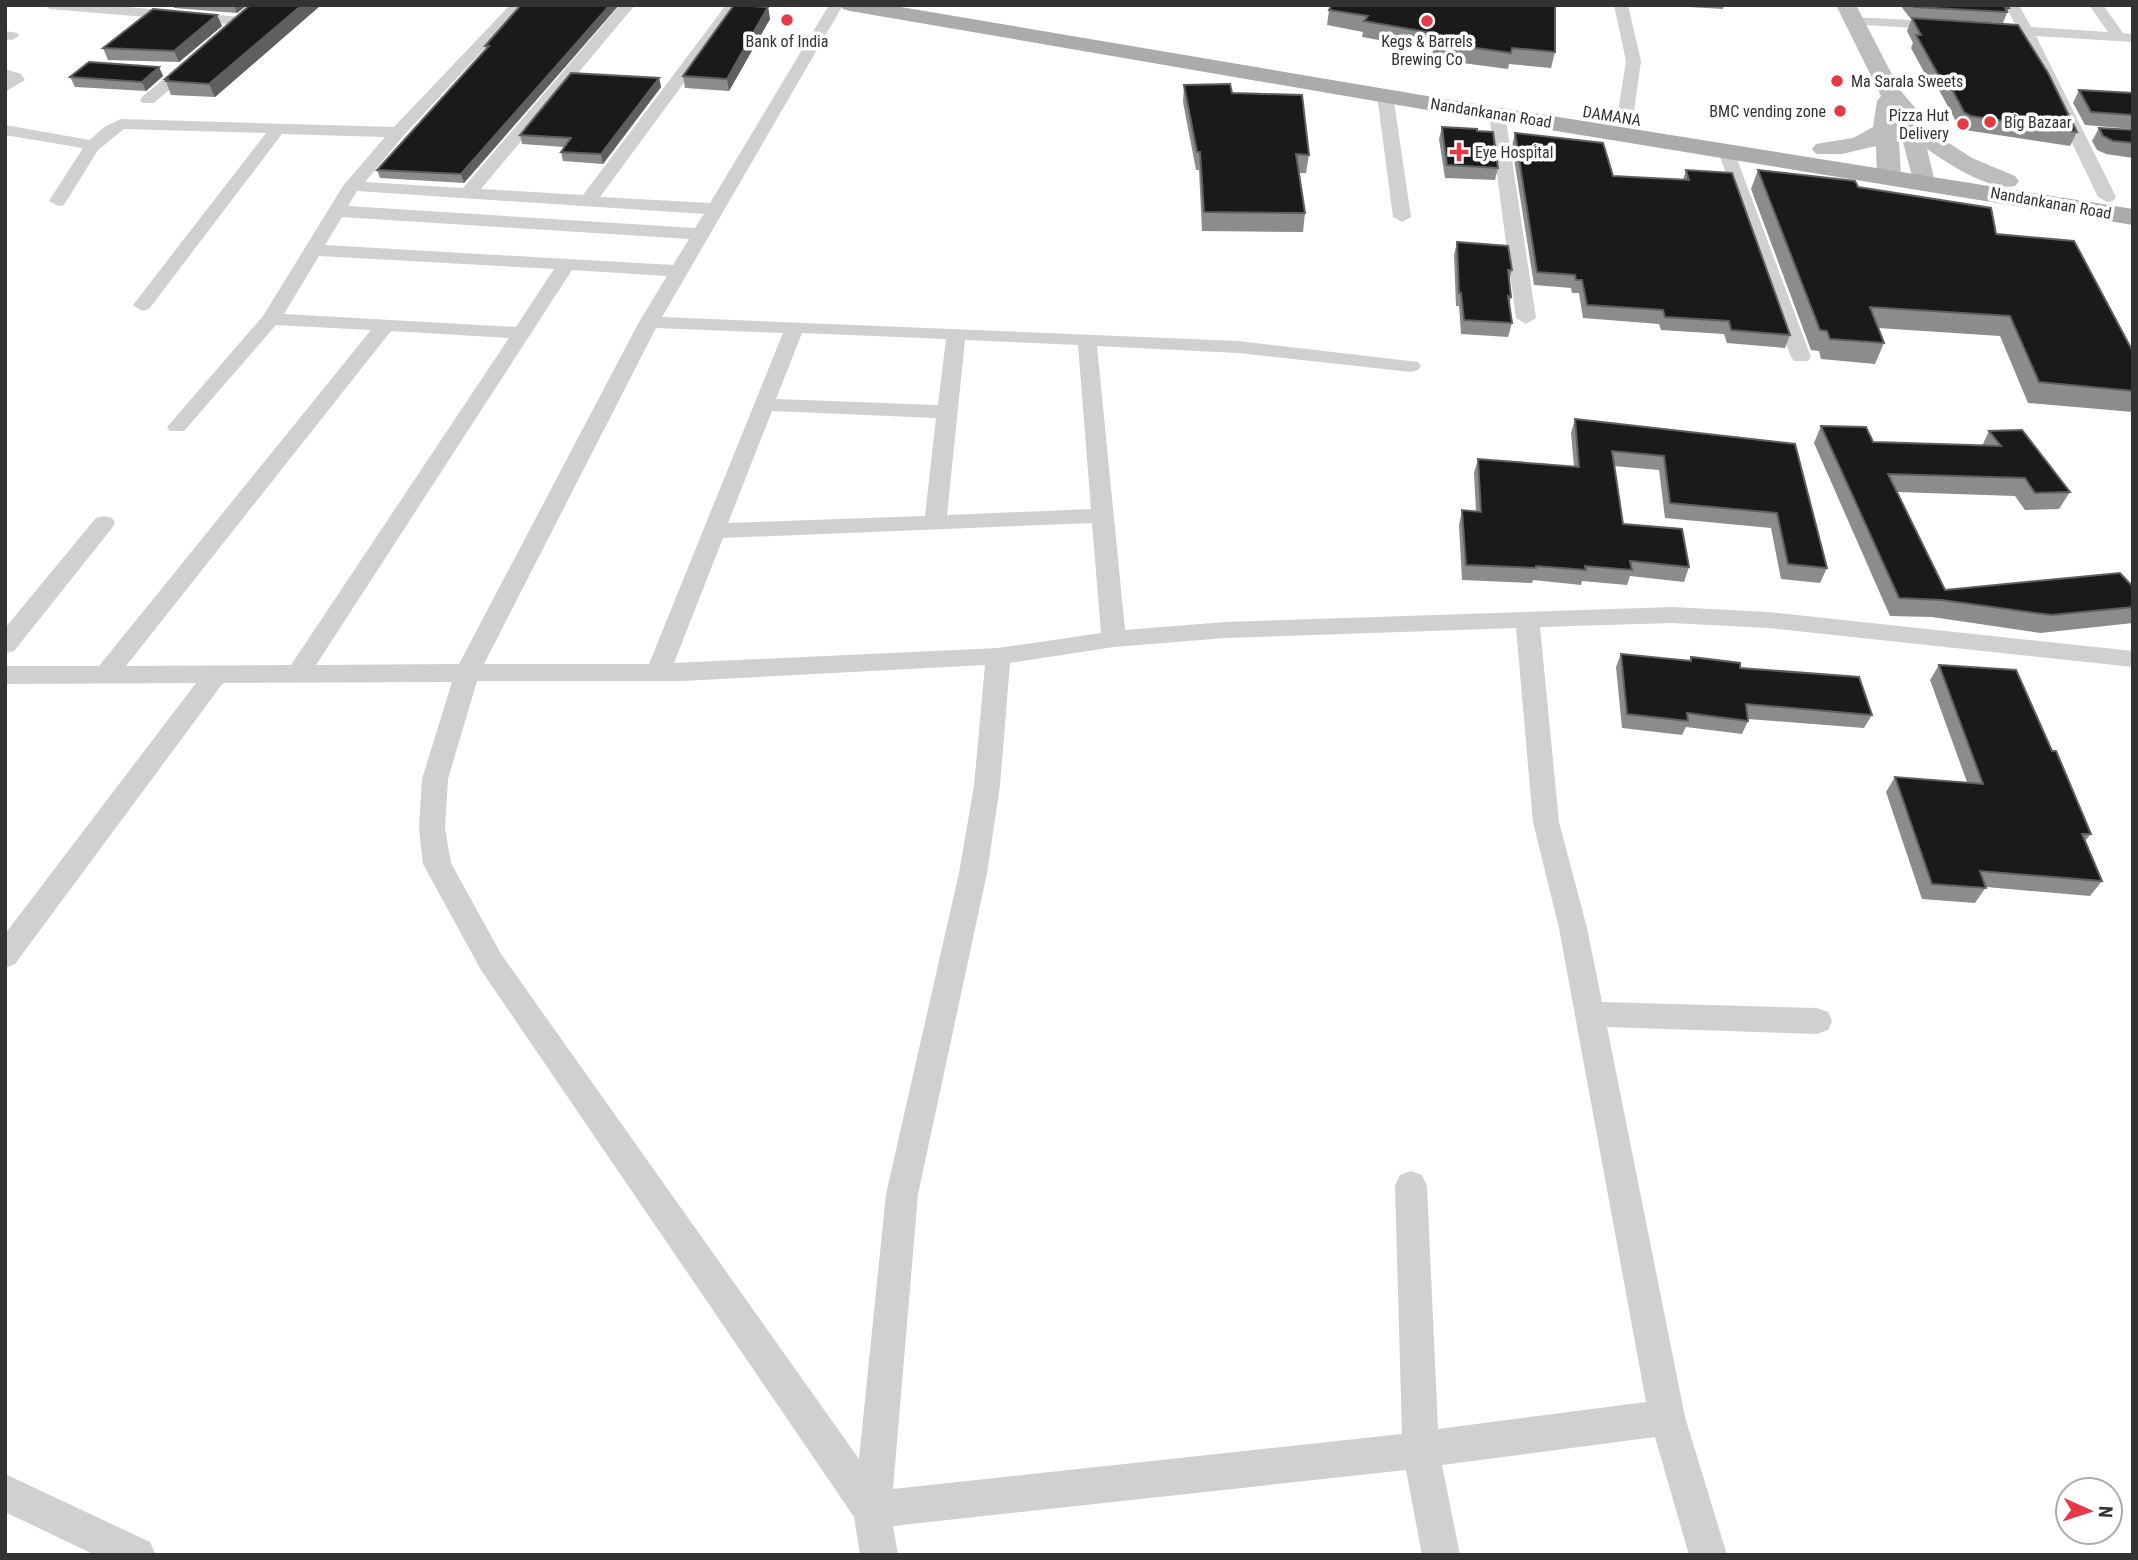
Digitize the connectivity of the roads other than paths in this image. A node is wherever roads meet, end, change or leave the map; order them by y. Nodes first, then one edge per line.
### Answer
1 (50, 5) edge
2 (518, 5) edge
3 (628, 5) edge
4 (734, 5) edge
5 (836, 5) edge
6 (850, 5) edge
7 (924, 5) edge
8 (1621, 5) edge
9 (2012, 5) edge
10 (2096, 5) edge
11 (1849, 13) edge
12 (246, 17) joint
13 (2025, 31) junction
14 (222, 37) edge
15 (2125, 37) edge
16 (203, 54) edge
17 (159, 68) edge
18 (184, 70) junction
19 (5, 74) edge
20 (5, 87) edge
21 (2056, 94) junction
22 (1385, 95) junction
23 (2082, 96) edge
24 (148, 100) dead end
25 (1497, 114) junction
26 (1625, 118) junction
27 (1898, 126) junction
28 (279, 127) junction
29 (5, 130) edge
30 (398, 132) junction
31 (92, 145) junction
32 (1824, 149) junction
33 (1726, 151) junction
34 (1889, 168) junction
35 (1921, 173) junction
36 (2007, 181) junction
37 (352, 186) junction
38 (468, 193) junction
39 (2107, 197) junction
40 (58, 201) dead end
41 (588, 201) junction
42 (2133, 201) edge
43 (715, 209) junction
44 (337, 211) junction
45 (1402, 217) dead end
46 (2133, 217) edge
47 (701, 234) junction
48 (315, 250) junction
49 (567, 264) junction
50 (679, 271) junction
51 (142, 305) dead end
52 (1526, 318) dead end
53 (271, 319) junction
54 (649, 322) junction
55 (386, 326) junction
56 (795, 327) junction
57 (520, 333) junction
58 (956, 333) junction
59 (1087, 340) junction
60 (1801, 357) dead end
61 (1411, 366) dead end
62 (764, 405) junction
63 (947, 412) junction
64 (177, 427) dead end
65 (1102, 516) junction
66 (935, 522) junction
67 (104, 523) dead end
68 (714, 531) junction
69 (1527, 618) junction
70 (1114, 639) junction
71 (5, 645) edge
72 (998, 656) junction
73 (2133, 659) edge
74 (108, 672) junction
75 (299, 672) junction
76 (658, 672) junction
77 (217, 673) junction
78 (467, 673) junction
79 (5, 675) edge
80 (5, 956) edge
81 (1588, 1014) junction
82 (1817, 1021) dead end
83 (1411, 1186) dead end
84 (1667, 1417) junction
85 (1421, 1450) junction
86 (5, 1492) edge
87 (872, 1510) junction
88 (137, 1555) edge
89 (879, 1555) edge
90 (1441, 1555) edge
91 (1708, 1555) edge

1 - 12 street
2 - 30 street
3 - 38 street
4 - 41 street
5 - 43 street
6 - 22 main road, Nandankanan Road
7 - 26 main road, DAMANA
8 - 26 street
9 - 13 street
10 - 15 street
11 - 13 street
11 - 27 main road
12 - 14 street
13 - 15 street
13 - 21 street
16 - 18 street
17 - 18 street
18 - 24 street
19 - 20 street
21 - 23 street
21 - 39 street
22 - 25 main road, Nandankanan Road
22 - 45 street
25 - 33 main road, Nandankanan Road
25 - 52 street
26 - 32 main road, DAMANA
27 - 32 main road
27 - 34 main road
27 - 35 main road
27 - 36 main road
28 - 30 street
28 - 31 street
28 - 51 street
29 - 31 street
30 - 37 street
31 - 40 street
32 - 34 main road, DAMANA
33 - 34 main road, Nandankanan Road
33 - 60 street
34 - 35 main road, Nandankanan Road
35 - 36 main road
35 - 46 main road, Nandankanan Road
36 - 39 main road
37 - 38 street
37 - 44 street
38 - 41 street
39 - 42 main road
41 - 43 street
43 - 47 street
44 - 47 street
44 - 48 street
47 - 50 street
48 - 49 street
48 - 53 street
49 - 50 street
49 - 57 street
50 - 54 street
53 - 55 street
53 - 64 street
54 - 56 street
54 - 78 street
55 - 57 street
55 - 74 street
56 - 58 street
56 - 62 street
57 - 75 street
58 - 59 street
58 - 63 street
59 - 61 street
59 - 65 street
62 - 63 street
62 - 68 street
63 - 66 street
65 - 66 street
65 - 70 street
66 - 68 street
67 - 71 street
68 - 76 street
69 - 70 street
69 - 73 street
69 - 81 street
70 - 72 street
72 - 76 street
72 - 87 street
74 - 77 street
74 - 79 street
75 - 77 street
75 - 78 street
76 - 78 street
77 - 80 street
78 - 87 street
81 - 82 street
81 - 84 street
83 - 85 street
84 - 85 street
84 - 91 street
85 - 87 street
85 - 90 street
86 - 88 street
87 - 89 street

